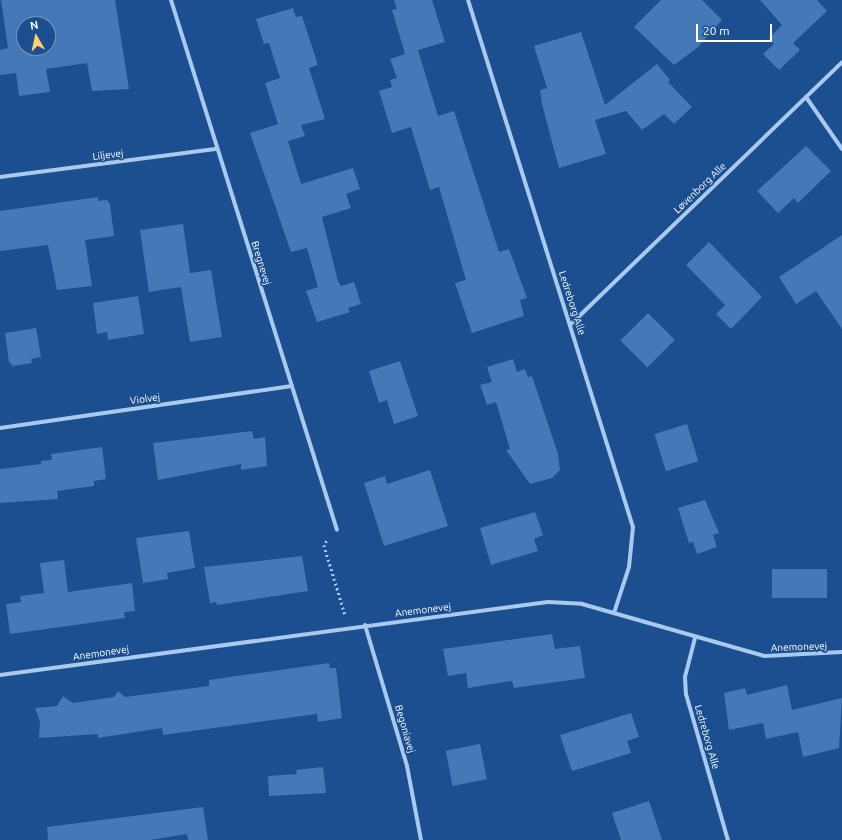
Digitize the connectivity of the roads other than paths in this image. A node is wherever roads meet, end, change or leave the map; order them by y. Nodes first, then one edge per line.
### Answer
1 (170, 0) edge
2 (468, 0) edge
3 (842, 62) edge
4 (806, 97) junction
5 (217, 149) junction
6 (842, 149) edge
7 (0, 177) edge
8 (570, 325) junction
9 (292, 386) junction
10 (0, 428) edge
11 (337, 530) dead end
12 (614, 613) junction
13 (365, 625) junction
14 (695, 638) junction
15 (842, 652) edge
16 (0, 674) edge
17 (421, 840) edge
18 (728, 840) edge

1 - 5 street, Bregnevej
2 - 8 street, Ledreborg Alle
3 - 4 street, Løvenborg Alle
4 - 6 street
4 - 8 street, Løvenborg Alle
5 - 7 street, Liljevej
5 - 9 street, Bregnevej
8 - 12 street, Ledreborg Alle
9 - 10 street, Violvej
9 - 11 street, Bregnevej
12 - 13 street, Anemonevej
12 - 14 street, Anemonevej
13 - 16 street, Anemonevej
13 - 17 street, Begoniavej
14 - 15 street, Anemonevej
14 - 18 street, Ledreborg Alle

